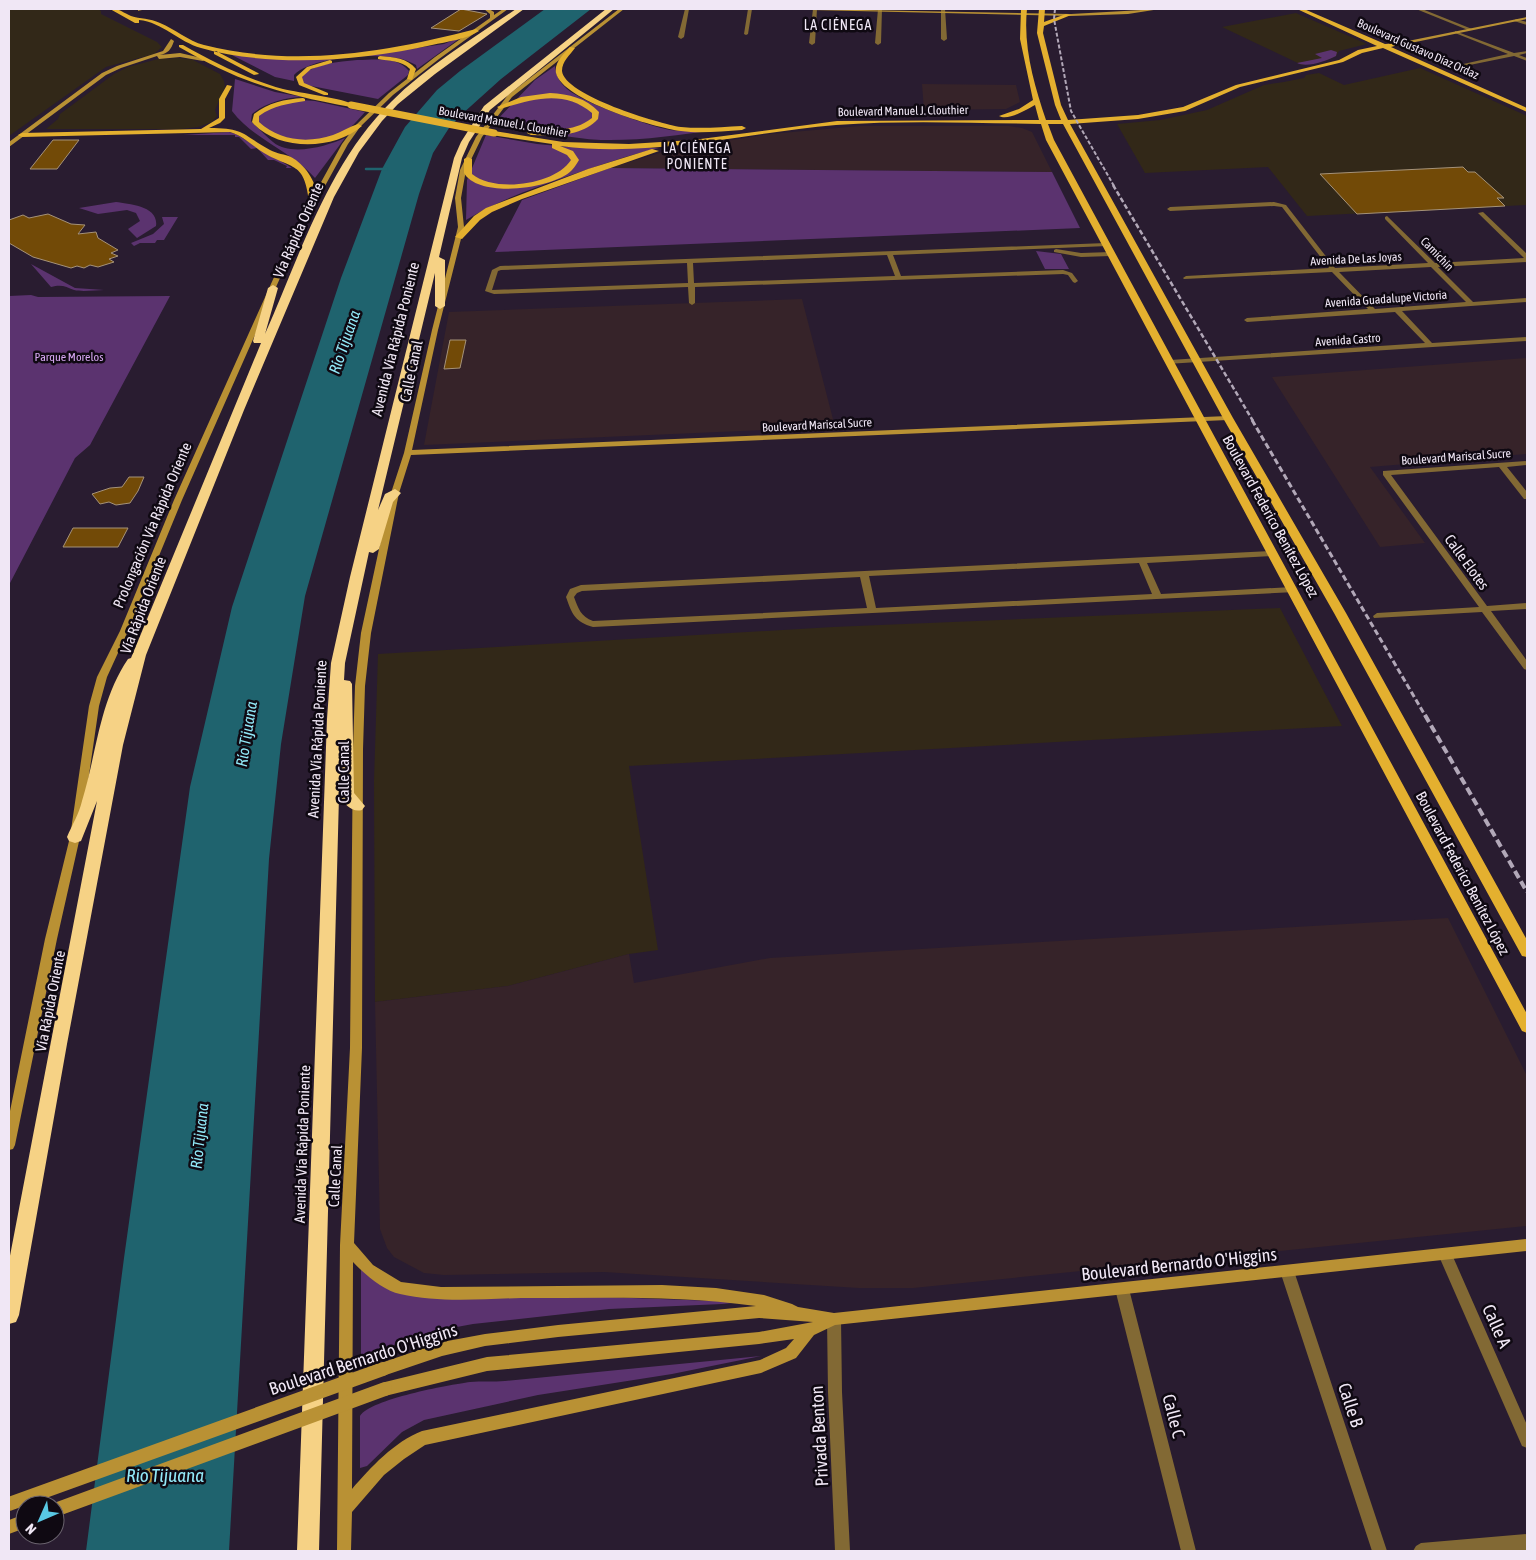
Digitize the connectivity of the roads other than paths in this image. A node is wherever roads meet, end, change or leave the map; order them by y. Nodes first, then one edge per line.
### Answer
1 (113, 9) edge
2 (139, 9) edge
3 (486, 9) edge
4 (506, 9) edge
5 (520, 9) edge
6 (610, 9) edge
7 (615, 9) edge
8 (622, 9) edge
9 (687, 9) edge
10 (750, 9) edge
11 (813, 9) edge
12 (880, 9) edge
13 (1053, 9) edge
14 (1158, 9) edge
15 (1300, 9) edge
16 (1316, 9) edge
17 (1418, 9) edge
18 (943, 10) edge
19 (1009, 11) edge
20 (1024, 11) edge
21 (1042, 12) edge
22 (1068, 15) junction
23 (599, 18) junction
24 (1527, 18) edge
25 (131, 19) junction
26 (492, 19) junction
27 (1516, 20) junction
28 (1527, 24) edge
29 (1040, 25) junction
30 (1470, 29) junction
31 (152, 30) dead end
32 (476, 31) junction
33 (1457, 32) junction
34 (746, 34) dead end
35 (681, 37) dead end
36 (168, 39) joint
37 (944, 39) dead end
38 (812, 43) dead end
39 (878, 43) dead end
40 (1396, 44) junction
41 (1385, 46) junction
42 (206, 48) junction
43 (572, 48) junction
44 (1527, 52) edge
45 (1423, 55) dead end
46 (1514, 55) junction
47 (150, 58) junction
48 (206, 60) junction
49 (1527, 60) edge
50 (1028, 63) junction
51 (1048, 64) junction
52 (1449, 66) joint
53 (1464, 73) dead end
54 (410, 78) junction
55 (229, 86) junction
56 (332, 99) junction
57 (1036, 100) junction
58 (1058, 105) junction
59 (500, 107) junction
60 (1527, 110) edge
61 (1071, 111) dead end
62 (1080, 114) dead end
63 (230, 116) dead end
64 (1001, 119) junction
65 (1042, 119) junction
66 (1063, 119) junction
67 (1097, 120) junction
68 (238, 123) dead end
69 (358, 126) junction
70 (742, 128) junction
71 (30, 129) junction
72 (495, 130) junction
73 (524, 133) junction
74 (22, 135) junction
75 (531, 139) junction
76 (1072, 139) junction
77 (1050, 140) junction
78 (693, 142) junction
79 (9, 145) edge
80 (468, 159) junction
81 (295, 163) junction
82 (312, 201) junction
83 (1170, 209) dead end
84 (1481, 213) dead end
85 (1387, 218) dead end
86 (440, 236) junction
87 (459, 237) junction
88 (1106, 245) junction
89 (1045, 247) junction
90 (889, 253) junction
91 (1111, 254) junction
92 (1527, 259) edge
93 (690, 261) junction
94 (1432, 266) junction
95 (1334, 271) junction
96 (899, 278) junction
97 (1186, 278) dead end
98 (1075, 281) dead end
99 (690, 286) junction
100 (273, 288) junction
101 (1527, 300) edge
102 (692, 302) dead end
103 (1471, 304) junction
104 (440, 306) junction
105 (1396, 309) junction
106 (1373, 310) junction
107 (1247, 320) dead end
108 (1527, 339) edge
109 (1431, 346) junction
110 (1196, 361) junction
111 (1170, 362) junction
112 (238, 410) junction
113 (1228, 418) junction
114 (1199, 420) junction
115 (408, 453) junction
116 (1527, 463) edge
117 (1501, 465) junction
118 (1386, 474) joint
119 (396, 493) junction
120 (1527, 497) edge
121 (1271, 554) junction
122 (1142, 561) junction
123 (864, 574) junction
124 (356, 577) junction
125 (1292, 590) junction
126 (1157, 596) junction
127 (1527, 606) edge
128 (872, 609) junction
129 (1484, 609) junction
130 (1377, 616) dead end
131 (139, 655) junction
132 (338, 663) junction
133 (1527, 667) edge
134 (357, 806) junction
135 (75, 837) junction
136 (1527, 952) edge
137 (1527, 1026) edge
138 (9, 1145) edge
139 (1527, 1244) edge
140 (347, 1245) junction
141 (1445, 1254) junction
142 (1287, 1271) junction
143 (1122, 1289) junction
144 (805, 1314) junction
145 (9, 1315) edge
146 (834, 1319) junction
147 (809, 1330) junction
148 (1527, 1440) edge
149 (9, 1504) edge
150 (65, 1506) edge
151 (344, 1510) junction
152 (1527, 1542) edge
153 (308, 1551) edge
154 (344, 1551) edge
155 (843, 1551) edge
156 (1189, 1551) edge
157 (1380, 1551) edge
158 (1421, 1551) edge

1 - 25 main road
2 - 42 main road, Boulevard Manuel J. Clouthier
3 - 26 main road
4 - 26 main road, Prolongación Vía Rápida Oriente
5 - 112 highway, Vía Rápida Oriente
6 - 23 highway, Avenida Vía Rápida Poniente
7 - 23 highway
8 - 43 main road, Calle Canal
9 - 35 street
10 - 34 street
11 - 12 main road
11 - 38 street
12 - 18 main road
12 - 39 street
13 - 22 main road
14 - 22 main road
15 - 41 main road, Boulevard Gustavo Díaz Ordaz
16 - 40 main road, Boulevard Gustavo Díaz Ordaz
17 - 30 street
18 - 19 main road
18 - 37 street
19 - 20 main road
20 - 21 main road
20 - 50 main road, Boulevard Federico Benítez López
21 - 22 main road
21 - 29 main road, Boulevard Federico Benítez López
22 - 29 main road
23 - 86 highway, Avenida Vía Rápida Poniente
24 - 27 main road
25 - 31 main road
25 - 42 main road
26 - 32 main road, Prolongación Vía Rápida Oriente
27 - 28 street
27 - 30 main road
29 - 51 main road, Boulevard Federico Benítez López
30 - 33 main road
32 - 42 main road
32 - 54 main road, Prolongación Vía Rápida Oriente
33 - 40 main road
33 - 46 street
36 - 47 main road
36 - 48 main road, Boulevard Manuel J. Clouthier
40 - 41 main road, Boulevard Manuel J. Clouthier
40 - 45 main road, Boulevard Gustavo Díaz Ordaz
41 - 60 main road, Boulevard Gustavo Díaz Ordaz
41 - 67 main road, Boulevard Manuel J. Clouthier
42 - 56 main road, Boulevard Manuel J. Clouthier
43 - 59 main road, Calle Canal
43 - 70 main road
44 - 46 street
46 - 49 street
46 - 52 street
47 - 48 main road
47 - 71 main road
48 - 55 main road
48 - 56 main road, Boulevard Manuel J. Clouthier
50 - 51 main road
50 - 57 main road, Boulevard Federico Benítez López
51 - 58 main road, Boulevard Federico Benítez López
52 - 53 main road, Boulevard Gustavo Díaz Ordaz
54 - 56 main road
54 - 69 main road, Prolongación Vía Rápida Oriente
55 - 63 main road
55 - 71 main road
56 - 69 main road
56 - 72 main road, Boulevard Manuel J. Clouthier, bridge
57 - 64 main road
57 - 65 main road, Boulevard Federico Benítez López
58 - 61 main road
58 - 66 main road, Boulevard Federico Benítez López
59 - 73 main road
59 - 80 main road, Calle Canal
62 - 67 main road
64 - 65 main road, Boulevard Manuel J. Clouthier
64 - 70 main road, Boulevard Manuel J. Clouthier
64 - 77 main road
64 - 78 main road, Boulevard Manuel J. Clouthier
65 - 66 main road, Boulevard Manuel J. Clouthier
65 - 77 main road, Boulevard Federico Benítez López
66 - 67 main road, Boulevard Manuel J. Clouthier
66 - 76 main road, Boulevard Federico Benítez López
67 - 76 main road
68 - 81 main road
69 - 82 main road, Prolongación Vía Rápida Oriente
70 - 73 main road, Boulevard Manuel J. Clouthier
71 - 74 main road
72 - 73 main road, Boulevard Manuel J. Clouthier
72 - 75 main road, Boulevard Manuel J. Clouthier
74 - 79 main road
74 - 81 main road
75 - 78 main road, Boulevard Manuel J. Clouthier
75 - 80 main road
76 - 110 main road, Boulevard Federico Benítez López
77 - 88 main road, Boulevard Federico Benítez López
78 - 87 main road
80 - 87 main road, Calle Canal
81 - 82 main road
82 - 100 main road, Prolongación Vía Rápida Oriente
83 - 95 street
84 - 92 street
85 - 94 street, Camichín
86 - 104 highway
86 - 124 highway, Avenida Vía Rápida Poniente
87 - 104 main road, Calle Canal
88 - 89 street
88 - 91 main road, Boulevard Federico Benítez López
89 - 90 street
89 - 91 street
90 - 93 street
90 - 96 street
91 - 111 main road, Boulevard Federico Benítez López
92 - 94 street, Avenida De Las Joyas
93 - 99 street
93 - 99 street
94 - 95 street, Avenida De Las Joyas
94 - 103 street, Camichín
95 - 97 street, Avenida De Las Joyas
95 - 106 street
96 - 98 street
96 - 99 street
99 - 102 street
100 - 112 highway
100 - 135 main road, Prolongación Vía Rápida Oriente
101 - 103 street, Avenida Guadalupe Victoria
103 - 105 street, Avenida Guadalupe Victoria
104 - 115 main road, Calle Canal
105 - 106 street, Avenida Guadalupe Victoria
105 - 109 street
106 - 107 street, Avenida Guadalupe Victoria
108 - 109 street, Avenida Castro
109 - 110 street, Avenida Castro
110 - 111 street, Avenida Castro
110 - 113 main road, Boulevard Federico Benítez López
111 - 114 main road, Boulevard Federico Benítez López
112 - 131 highway, Vía Rápida Oriente
113 - 114 main road, Boulevard Mariscal Sucre
113 - 136 main road, Boulevard Federico Benítez López
114 - 115 main road, Boulevard Mariscal Sucre
114 - 121 main road, Boulevard Federico Benítez López
115 - 119 main road, Calle Canal
116 - 117 street, Boulevard Mariscal Sucre
117 - 118 street, Boulevard Mariscal Sucre
117 - 120 street
118 - 129 street, Calle Elotes
119 - 124 highway
119 - 134 main road, Calle Canal
121 - 122 street
121 - 125 main road, Boulevard Federico Benítez López
122 - 123 street
122 - 126 street
123 - 128 street
123 - 128 street
124 - 132 highway, Avenida Vía Rápida Poniente
125 - 126 street
125 - 137 main road, Boulevard Federico Benítez López
126 - 128 street
127 - 129 street
129 - 130 street
129 - 133 street, Calle Elotes
131 - 135 highway
131 - 145 highway, Vía Rápida Oriente
132 - 134 highway
132 - 153 highway, Avenida Vía Rápida Poniente
134 - 140 main road, Calle Canal
135 - 138 main road, Prolongación Vía Rápida Oriente
139 - 141 main road, Boulevard Bernardo O'Higgins
140 - 144 main road
140 - 151 main road, Calle Canal
141 - 142 main road, Boulevard Bernardo O'Higgins
141 - 148 street, Calle A
142 - 143 main road, Boulevard Bernardo O'Higgins
142 - 157 street, Calle B
143 - 146 main road, Boulevard Bernardo O'Higgins
143 - 156 street, Calle C
144 - 146 main road, Boulevard Bernardo O'Higgins
144 - 149 main road, Boulevard Bernardo O'Higgins, bridge
146 - 147 main road, Boulevard Bernardo O'Higgins
146 - 155 street, Privada Benton
147 - 150 main road, Boulevard Bernardo O'Higgins, bridge
147 - 151 main road
151 - 154 main road, Calle Canal
152 - 158 street

